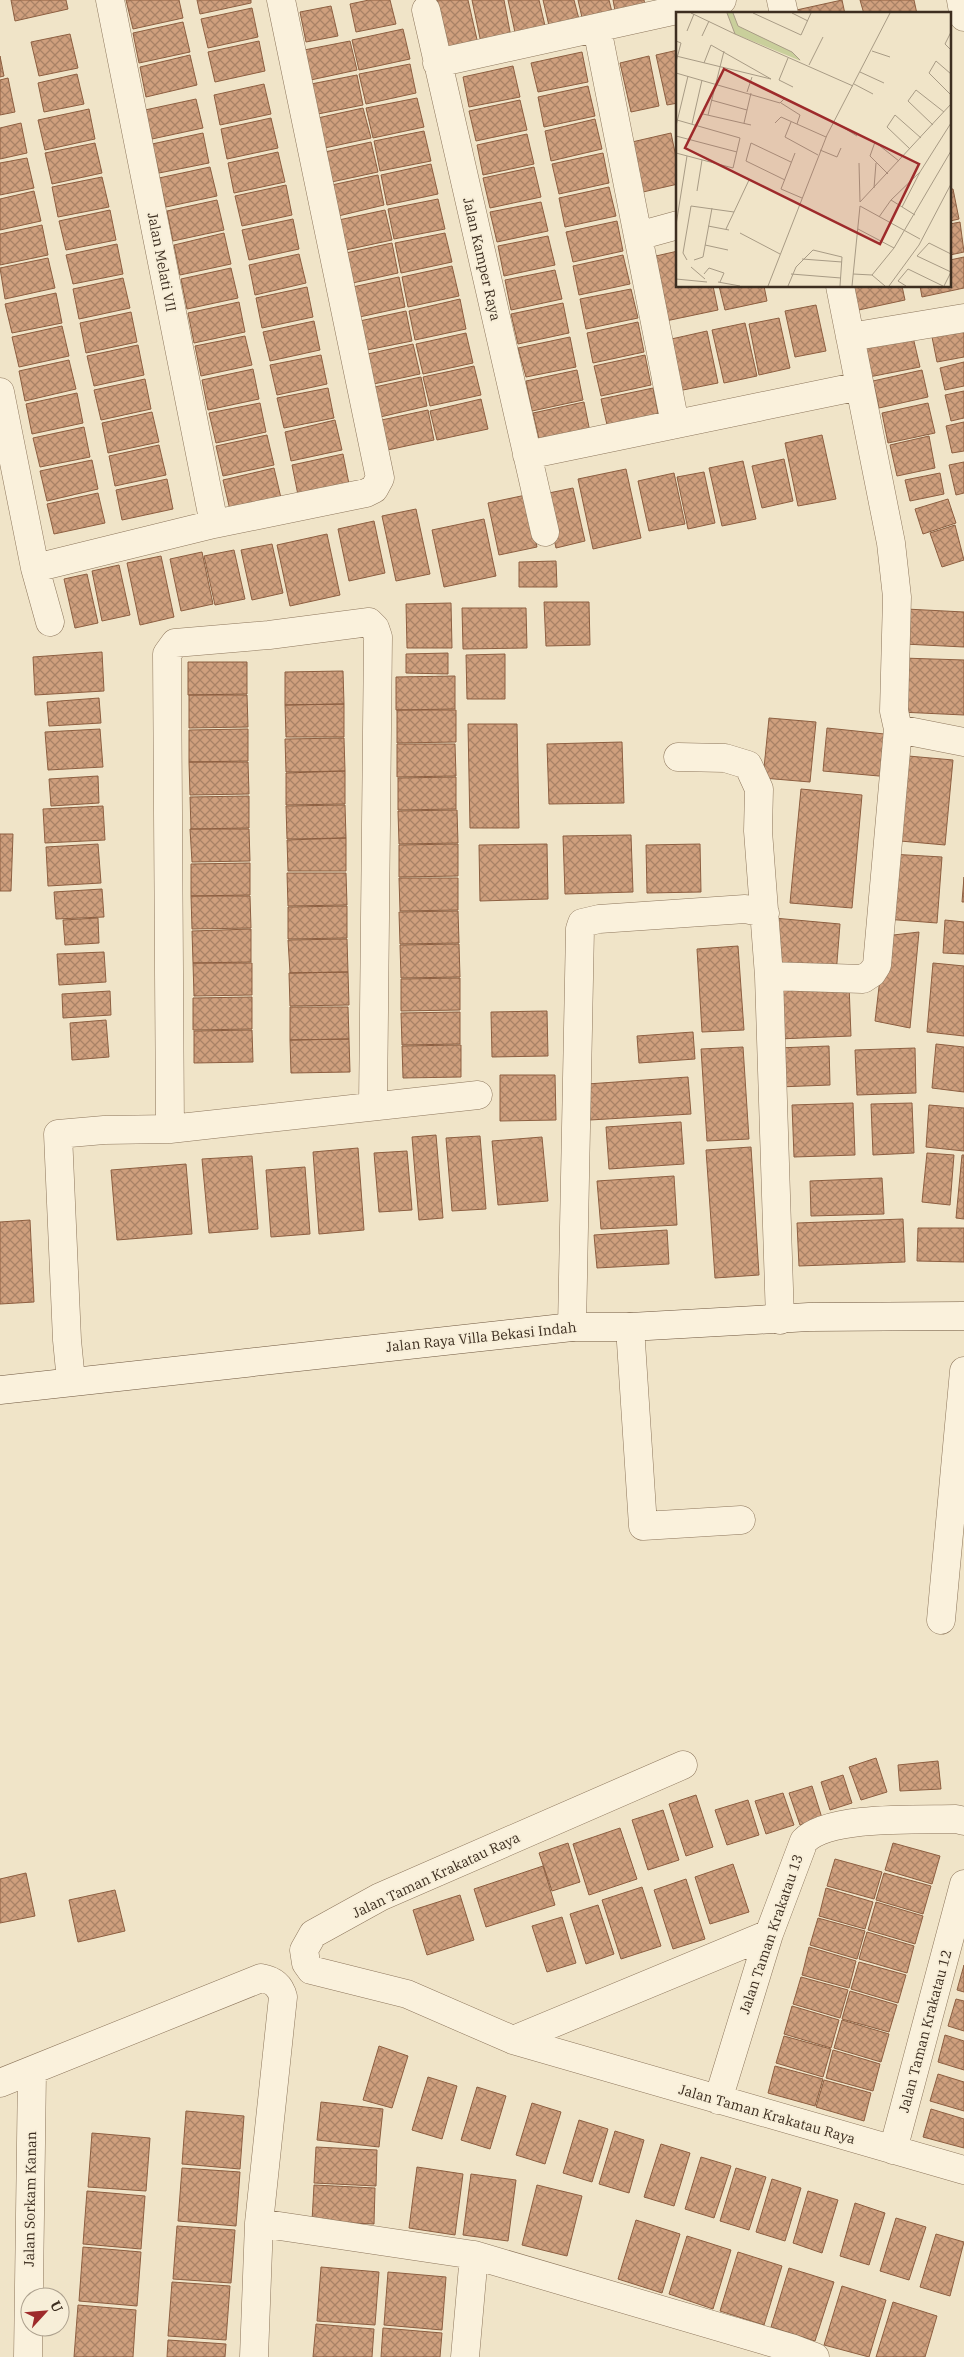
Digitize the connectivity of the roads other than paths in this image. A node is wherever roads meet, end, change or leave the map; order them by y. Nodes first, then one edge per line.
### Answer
1 (110, 0) edge
2 (281, 0) edge
3 (722, 0) edge
4 (961, 0) edge
5 (426, 10) dead end
6 (964, 16) edge
7 (597, 28) junction
8 (437, 64) junction
9 (676, 226) edge
10 (638, 236) junction
11 (840, 288) edge
12 (964, 318) edge
13 (850, 337) junction
14 (860, 386) junction
15 (0, 392) edge
16 (675, 424) junction
17 (527, 455) junction
18 (214, 524) junction
19 (545, 532) dead end
20 (35, 568) junction
21 (50, 622) dead end
22 (898, 729) junction
23 (964, 742) edge
24 (678, 757) dead end
25 (765, 913) junction
26 (769, 976) junction
27 (478, 1095) dead end
28 (373, 1106) junction
29 (170, 1129) junction
30 (964, 1316) edge
31 (780, 1320) junction
32 (572, 1327) junction
33 (630, 1327) junction
34 (964, 1372) edge
35 (71, 1381) junction
36 (0, 1390) edge
37 (741, 1520) dead end
38 (941, 1620) dead end
39 (683, 1765) dead end
40 (964, 1821) edge
41 (964, 1884) edge
42 (768, 1934) junction
43 (513, 2040) junction
44 (32, 2072) junction
45 (0, 2083) edge
46 (718, 2100) junction
47 (893, 2150) junction
48 (964, 2170) edge
49 (259, 2223) junction
50 (474, 2255) junction
51 (28, 2357) edge
52 (254, 2357) edge
53 (465, 2357) edge
54 (815, 2357) edge

1 - 18 street, Jalan Melati VII
2 - 18 street
3 - 7 street
4 - 6 street
5 - 8 street, Jalan Kamper Raya
7 - 8 street
7 - 10 street
8 - 17 street, Jalan Kamper Raya
9 - 10 street
10 - 16 street
11 - 13 street
12 - 13 street
13 - 14 street
14 - 16 street
14 - 22 street
15 - 20 street
16 - 17 street
17 - 19 street, Jalan Kamper Raya
18 - 20 street
20 - 21 street
22 - 23 street
22 - 26 street
24 - 25 street
25 - 26 street
25 - 32 street
26 - 31 street
27 - 28 street
28 - 29 street
28 - 29 street
29 - 35 street
30 - 31 street, Jalan Raya Villa Bekasi Indah
31 - 33 street, Jalan Raya Villa Bekasi Indah
32 - 33 street, Jalan Raya Villa Bekasi Indah
32 - 35 street, Jalan Raya Villa Bekasi Indah
33 - 37 street
34 - 38 street
35 - 36 street, Jalan Raya Villa Bekasi Indah
39 - 43 street, Jalan Taman Krakatau Raya
40 - 42 street, Jalan Taman Krakatau 13
41 - 47 street, Jalan Taman Krakatau 12
42 - 43 street
42 - 46 street, Jalan Taman Krakatau 13
43 - 46 street, Jalan Taman Krakatau Raya
44 - 45 street
44 - 49 street
44 - 51 street, Jalan Sorkam Kanan
46 - 47 street, Jalan Taman Krakatau Raya
47 - 48 street, Jalan Taman Krakatau Raya
49 - 50 street
49 - 52 street
50 - 53 street
50 - 54 street

